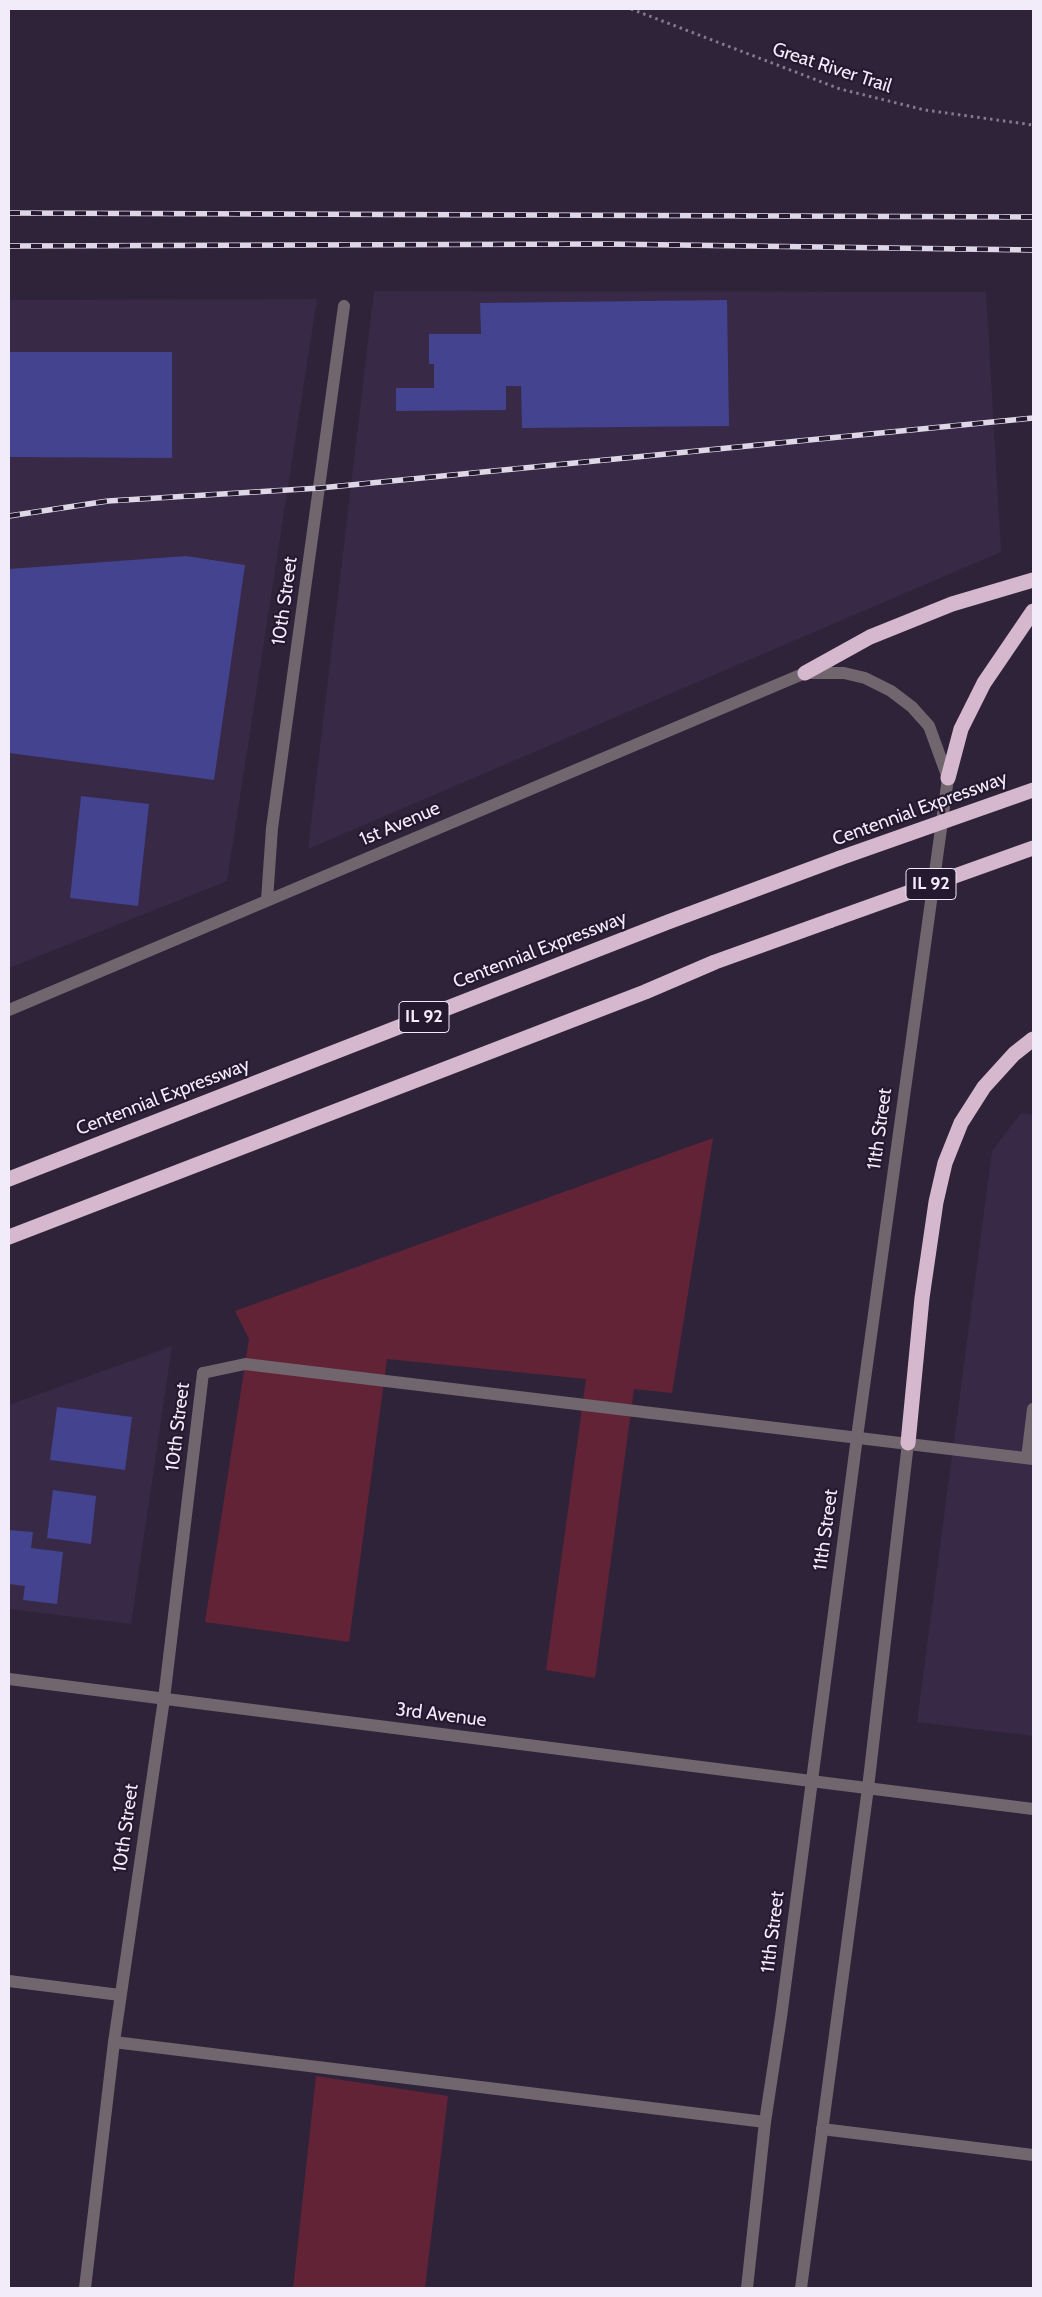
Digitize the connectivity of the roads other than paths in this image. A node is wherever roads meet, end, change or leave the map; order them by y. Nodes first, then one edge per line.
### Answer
1 (344, 306) dead end
2 (1033, 580) edge
3 (1033, 611) edge
4 (805, 672) junction
5 (948, 778) junction
6 (1033, 790) edge
7 (1033, 848) edge
8 (267, 900) junction
9 (9, 1010) edge
10 (1033, 1038) edge
11 (9, 1179) edge
12 (9, 1237) edge
13 (1033, 1409) edge
14 (857, 1437) junction
15 (908, 1442) junction
16 (1030, 1458) edge
17 (9, 1679) edge
18 (164, 1699) junction
19 (811, 1781) junction
20 (868, 1788) junction
21 (1033, 1809) edge
22 (9, 1981) edge
23 (120, 1995) junction
24 (114, 2042) junction
25 (765, 2122) junction
26 (822, 2129) junction
27 (1033, 2155) edge
28 (85, 2288) edge
29 (747, 2288) edge
30 (801, 2288) edge

1 - 8 street, 10th Street
2 - 4 highway
3 - 5 highway
4 - 5 street
4 - 8 street, 1st Avenue
5 - 14 street, 11th Street
6 - 11 highway, Centennial Expressway / IL 92, bridge
7 - 12 highway, IL 92, bridge
8 - 9 street, 1st Avenue
10 - 15 highway
13 - 16 street
14 - 15 street
14 - 18 street, 10th Street
14 - 19 street, 11th Street
15 - 16 street
15 - 20 street
17 - 18 street, 3rd Avenue
18 - 19 street, 3rd Avenue
18 - 23 street, 10th Street
19 - 20 street, 3rd Avenue
19 - 25 street, 11th Street
20 - 21 street, 3rd Avenue
20 - 26 street
22 - 23 street
23 - 24 street, 10th Street
24 - 25 street
24 - 28 street, 10th Street
25 - 29 street, 11th Street
26 - 27 street
26 - 30 street

